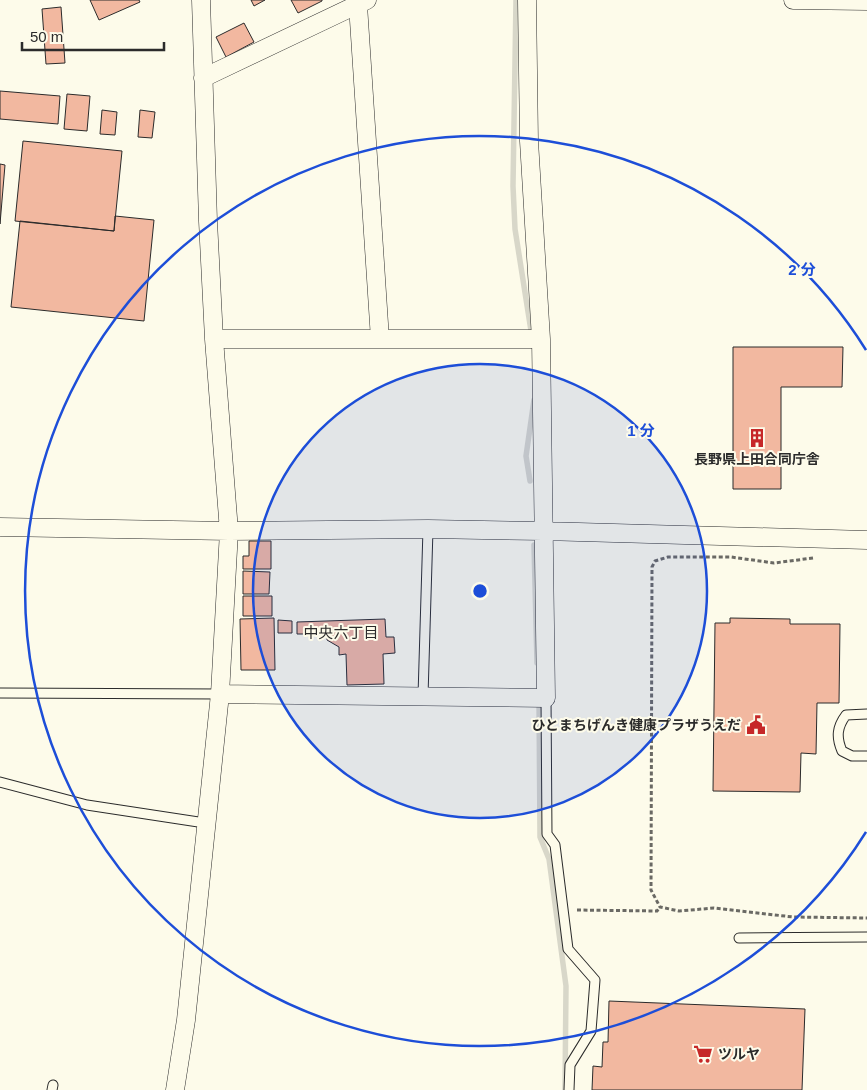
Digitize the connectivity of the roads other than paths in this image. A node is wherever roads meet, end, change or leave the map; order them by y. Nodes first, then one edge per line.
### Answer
1 (201, 0) edge
2 (527, 0) edge
3 (793, 0) edge
4 (867, 1) edge
5 (362, 2) edge
6 (203, 78) junction
7 (380, 339) junction
8 (541, 339) junction
9 (214, 340) junction
10 (0, 527) edge
11 (428, 529) junction
12 (229, 531) junction
13 (542, 531) junction
14 (867, 540) edge
15 (0, 693) edge
16 (220, 694) junction
17 (423, 696) junction
18 (546, 698) junction
19 (867, 714) edge
20 (867, 756) edge
21 (0, 782) edge
22 (205, 824) junction
23 (867, 937) edge
24 (740, 938) dead end
25 (174, 1090) edge
26 (570, 1090) edge

1 - 6 street
2 - 8 street
3 - 4 street
5 - 6 street
5 - 7 street
6 - 9 street
7 - 8 street
7 - 9 street
8 - 13 street
9 - 12 street
10 - 12 street
11 - 12 street
11 - 13 street
11 - 17 lane
12 - 16 street
13 - 14 street
13 - 18 street
15 - 16 lane
16 - 17 street
16 - 22 street
17 - 18 street
18 - 26 lane
19 - 20 lane
21 - 22 lane
22 - 25 street
23 - 24 lane

